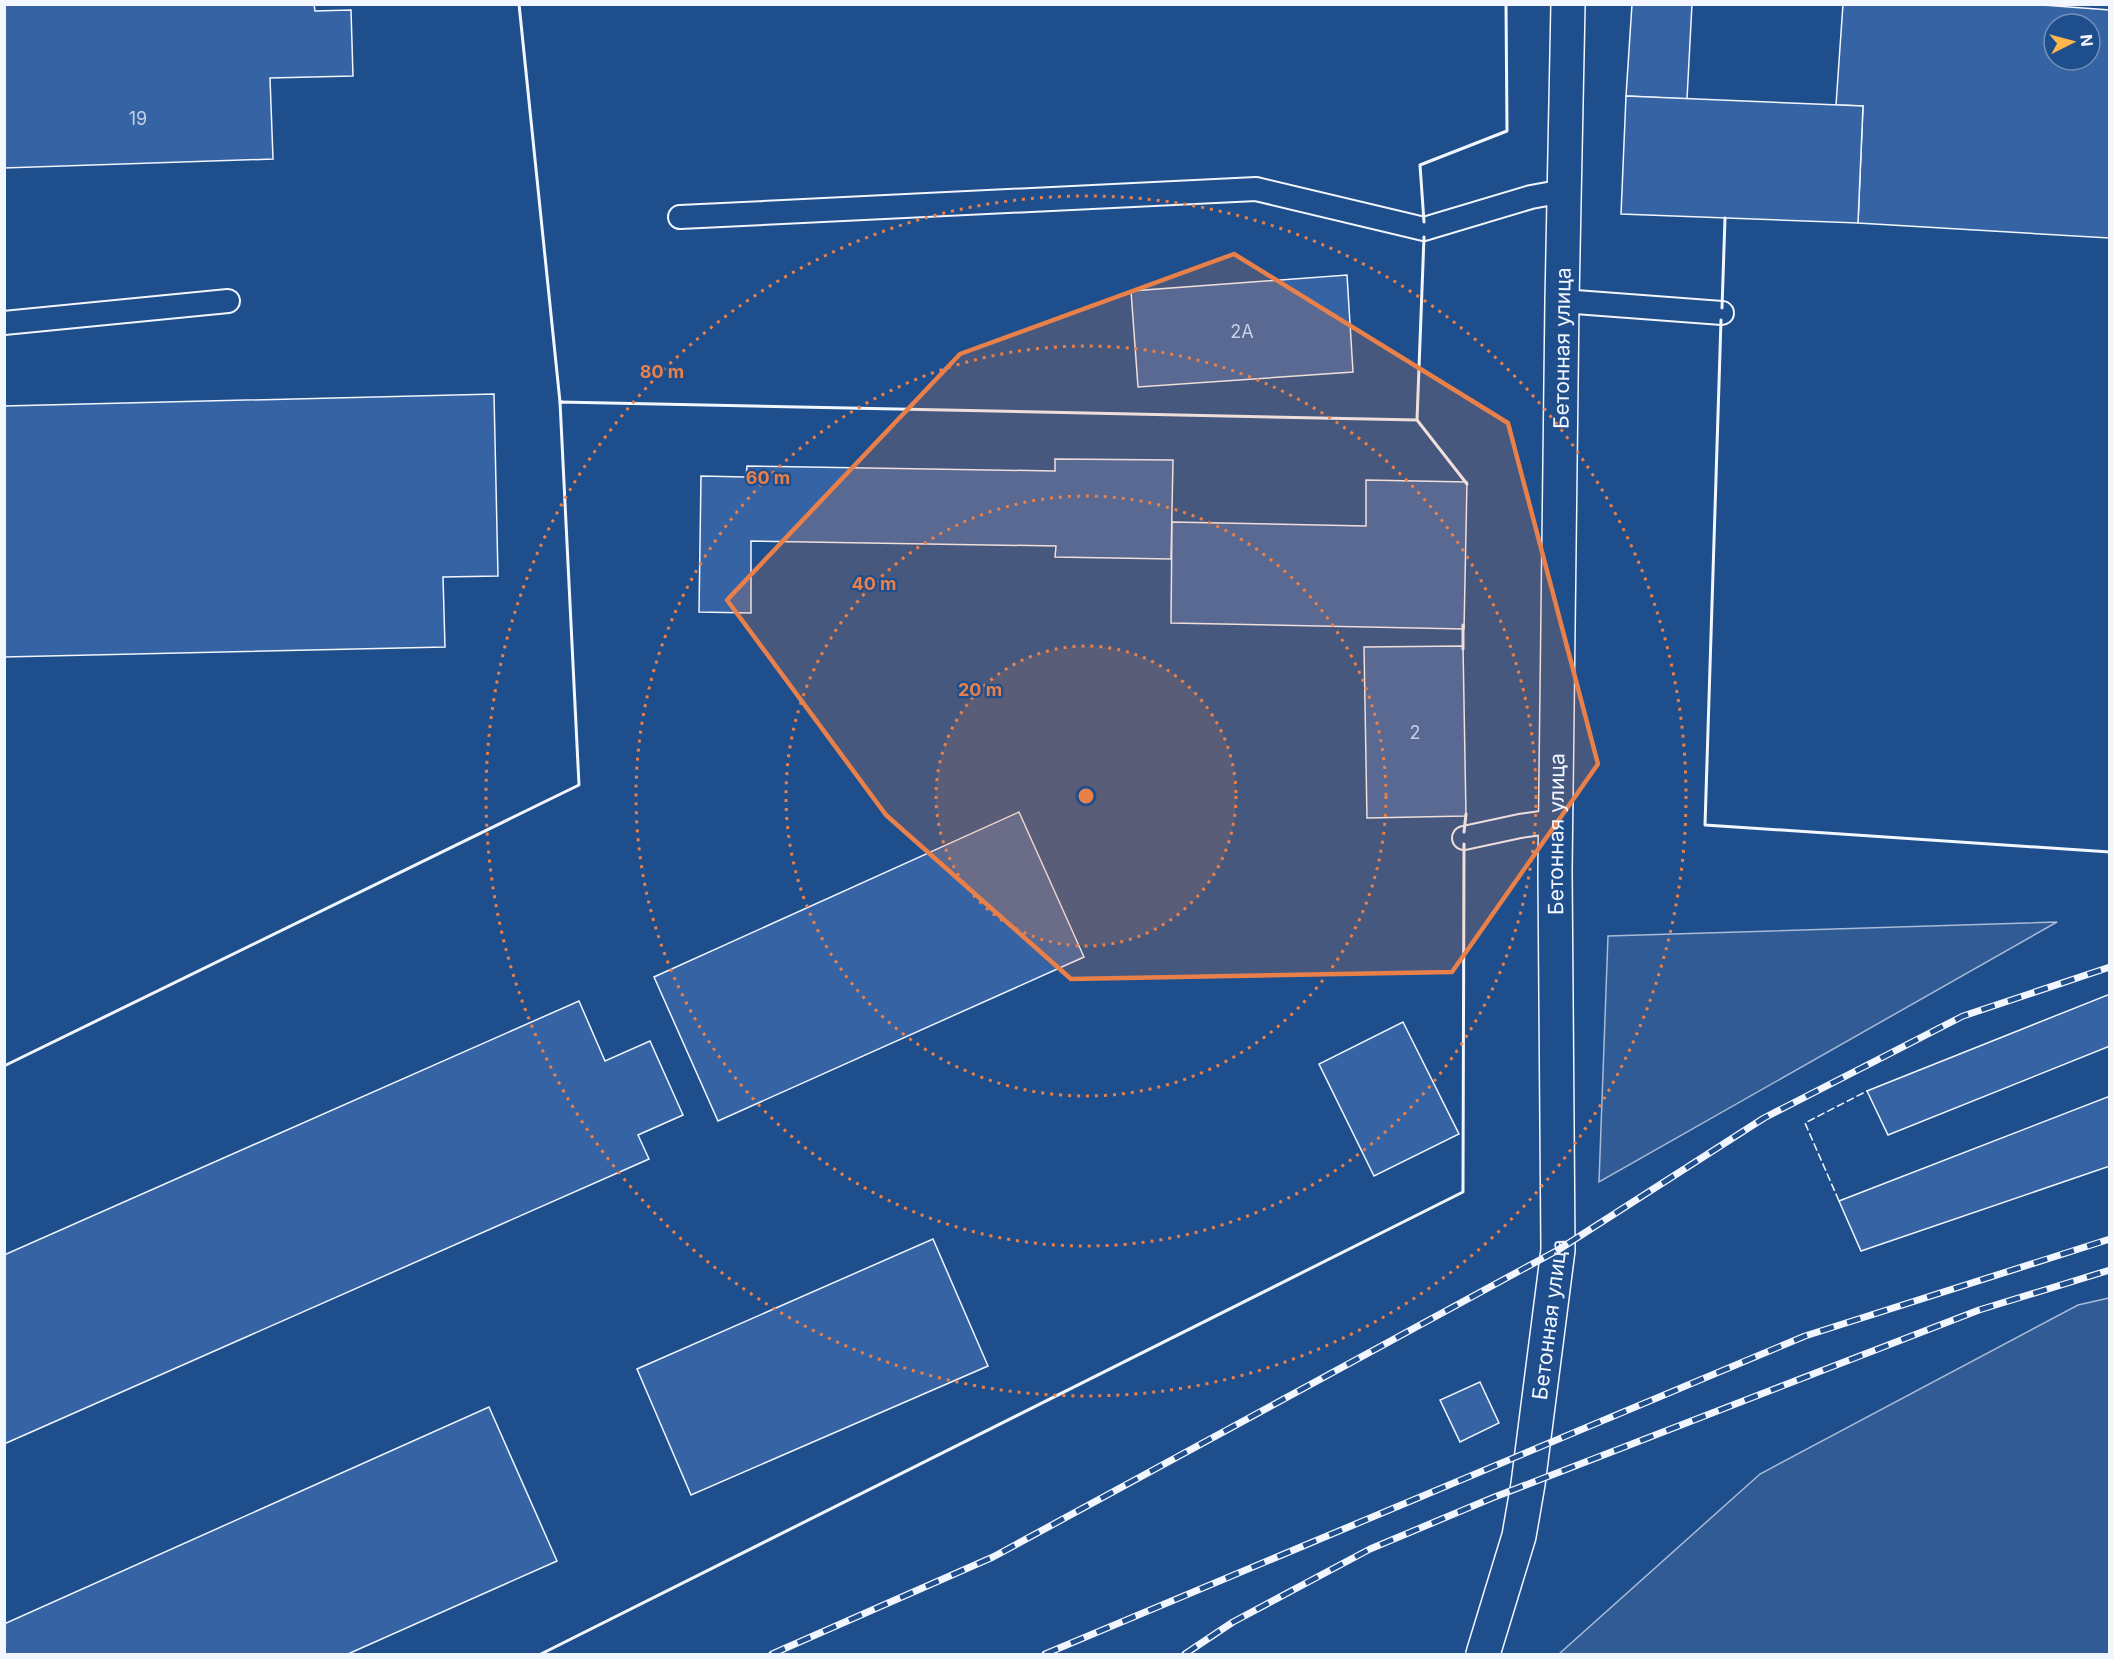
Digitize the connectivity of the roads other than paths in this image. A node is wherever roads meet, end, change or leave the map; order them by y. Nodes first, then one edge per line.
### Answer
1 (1568, 4) edge
2 (1564, 191) junction
3 (681, 217) dead end
4 (228, 301) dead end
5 (1562, 301) junction
6 (1722, 313) dead end
7 (4, 323) edge
8 (1556, 821) junction
9 (1464, 838) dead end
10 (1483, 1654) edge

1 - 2 street, Бетонная улица
2 - 3 lane
2 - 5 street, Бетонная улица
4 - 7 lane
5 - 6 lane
5 - 8 street, Бетонная улица
8 - 9 lane
8 - 10 street, Бетонная улица

